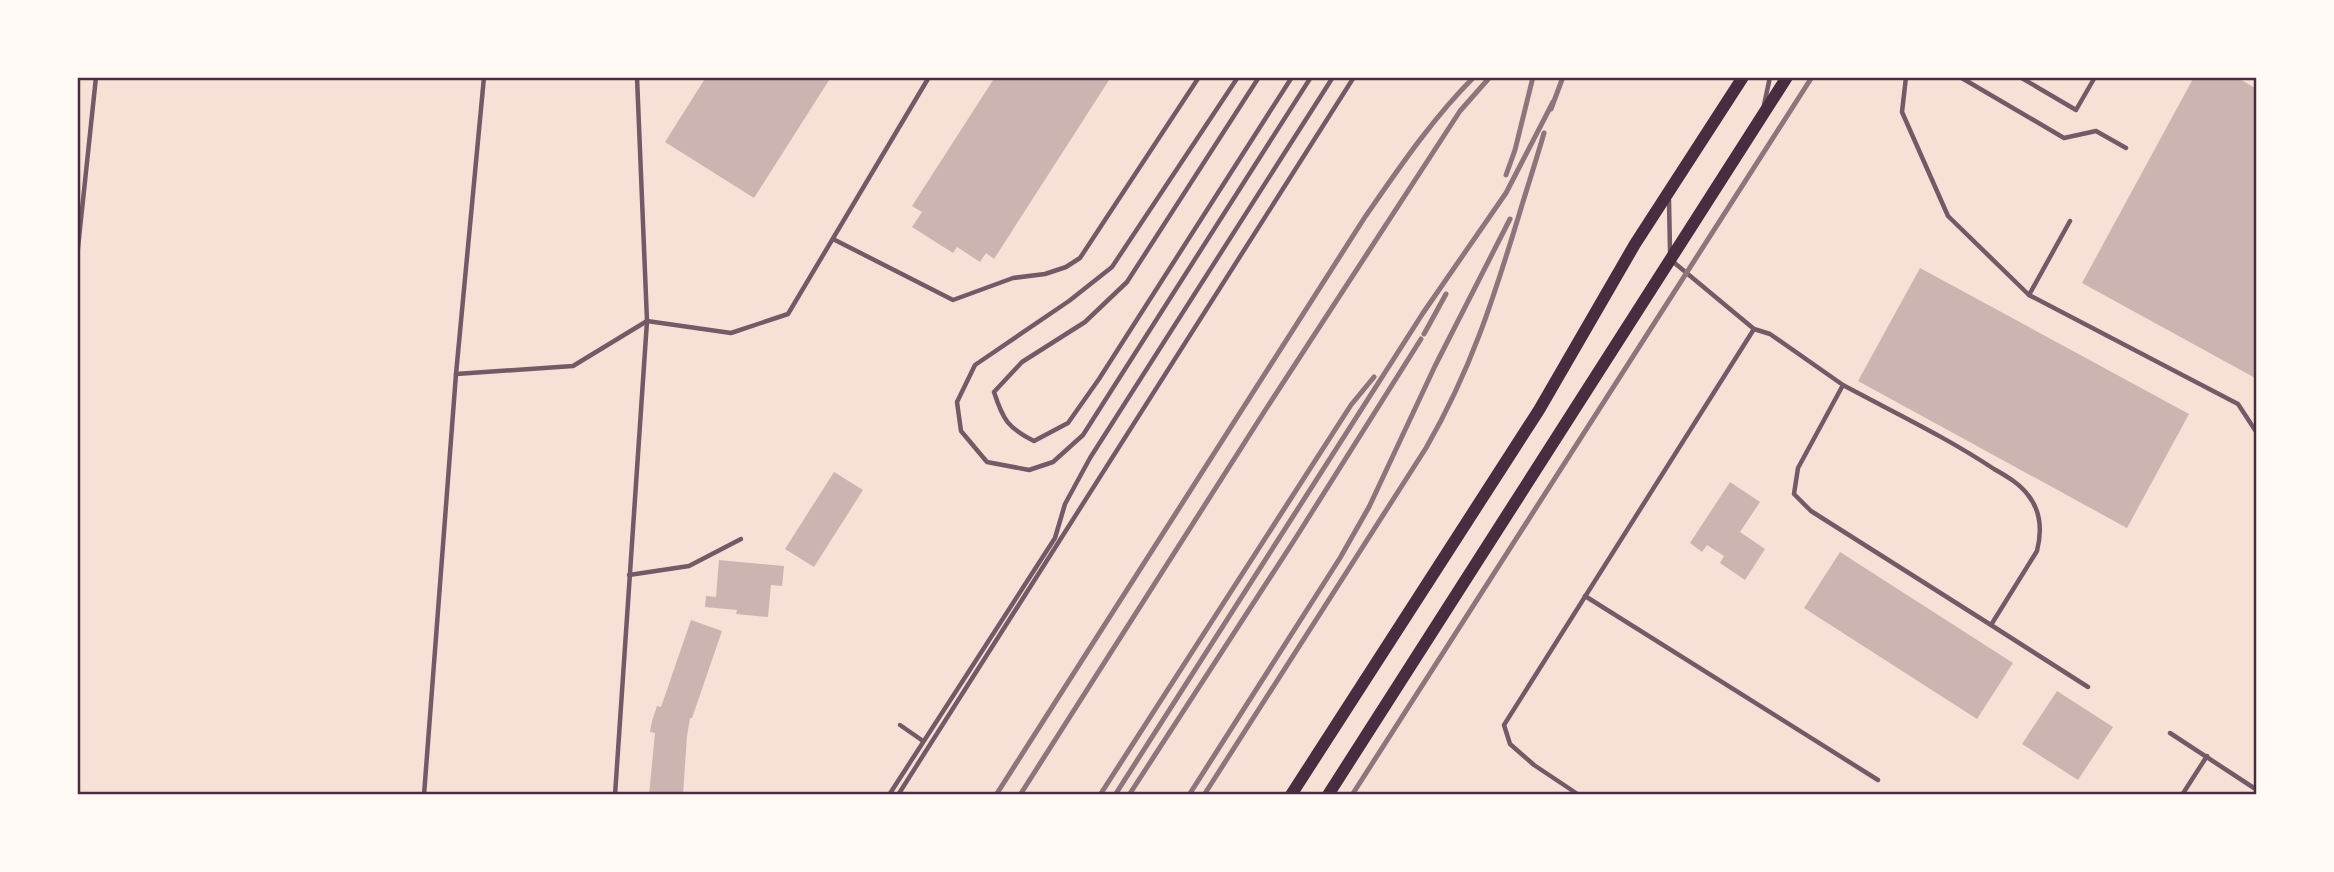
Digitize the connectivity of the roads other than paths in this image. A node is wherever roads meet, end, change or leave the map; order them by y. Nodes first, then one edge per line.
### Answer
1 (96, 77) edge
2 (484, 77) edge
3 (637, 77) edge
4 (929, 77) edge
5 (1199, 77) edge
6 (1238, 77) edge
7 (1259, 77) edge
8 (1292, 77) edge
9 (1311, 77) edge
10 (1333, 77) edge
11 (1354, 77) edge
12 (1743, 77) edge
13 (1770, 77) edge
14 (1787, 77) edge
15 (1906, 77) edge
16 (1960, 77) edge
17 (2020, 77) edge
18 (2095, 77) edge
19 (1763, 116) junction
20 (2126, 148) dead end
21 (1668, 193) junction
22 (2070, 221) dead end
23 (833, 239) junction
24 (77, 257) edge
25 (1671, 260) junction
26 (2029, 295) junction
27 (647, 321) junction
28 (1754, 329) junction
29 (456, 374) junction
30 (1843, 384) junction
31 (2257, 433) edge
32 (741, 539) dead end
33 (1056, 541) junction
34 (629, 575) junction
35 (1585, 596) junction
36 (1991, 625) junction
37 (2088, 687) dead end
38 (900, 724) dead end
39 (2170, 733) dead end
40 (923, 741) junction
41 (2207, 756) junction
42 (1878, 780) dead end
43 (2257, 790) edge
44 (424, 795) edge
45 (615, 795) edge
46 (889, 795) edge
47 (898, 795) edge
48 (1291, 795) edge
49 (1328, 795) edge
50 (1579, 795) edge
51 (2182, 795) edge

1 - 24 lane
2 - 29 lane
3 - 27 lane
4 - 23 lane
5 - 23 lane
6 - 9 lane
7 - 8 lane
10 - 33 lane
11 - 33 lane
12 - 21 main road
13 - 19 lane
14 - 19 main road
15 - 26 lane
16 - 20 lane
17 - 18 lane
19 - 25 main road
21 - 25 lane
21 - 48 main road
22 - 26 lane
23 - 27 lane
25 - 28 lane
25 - 49 main road
26 - 31 lane
27 - 29 lane
27 - 34 lane
28 - 30 lane
28 - 35 lane
29 - 44 lane
30 - 36 lane
30 - 36 lane
32 - 34 lane
33 - 40 lane
33 - 47 lane
34 - 45 lane
35 - 42 lane
35 - 50 lane
36 - 37 lane
38 - 40 lane
39 - 41 lane
40 - 46 lane
41 - 43 lane
41 - 51 lane

